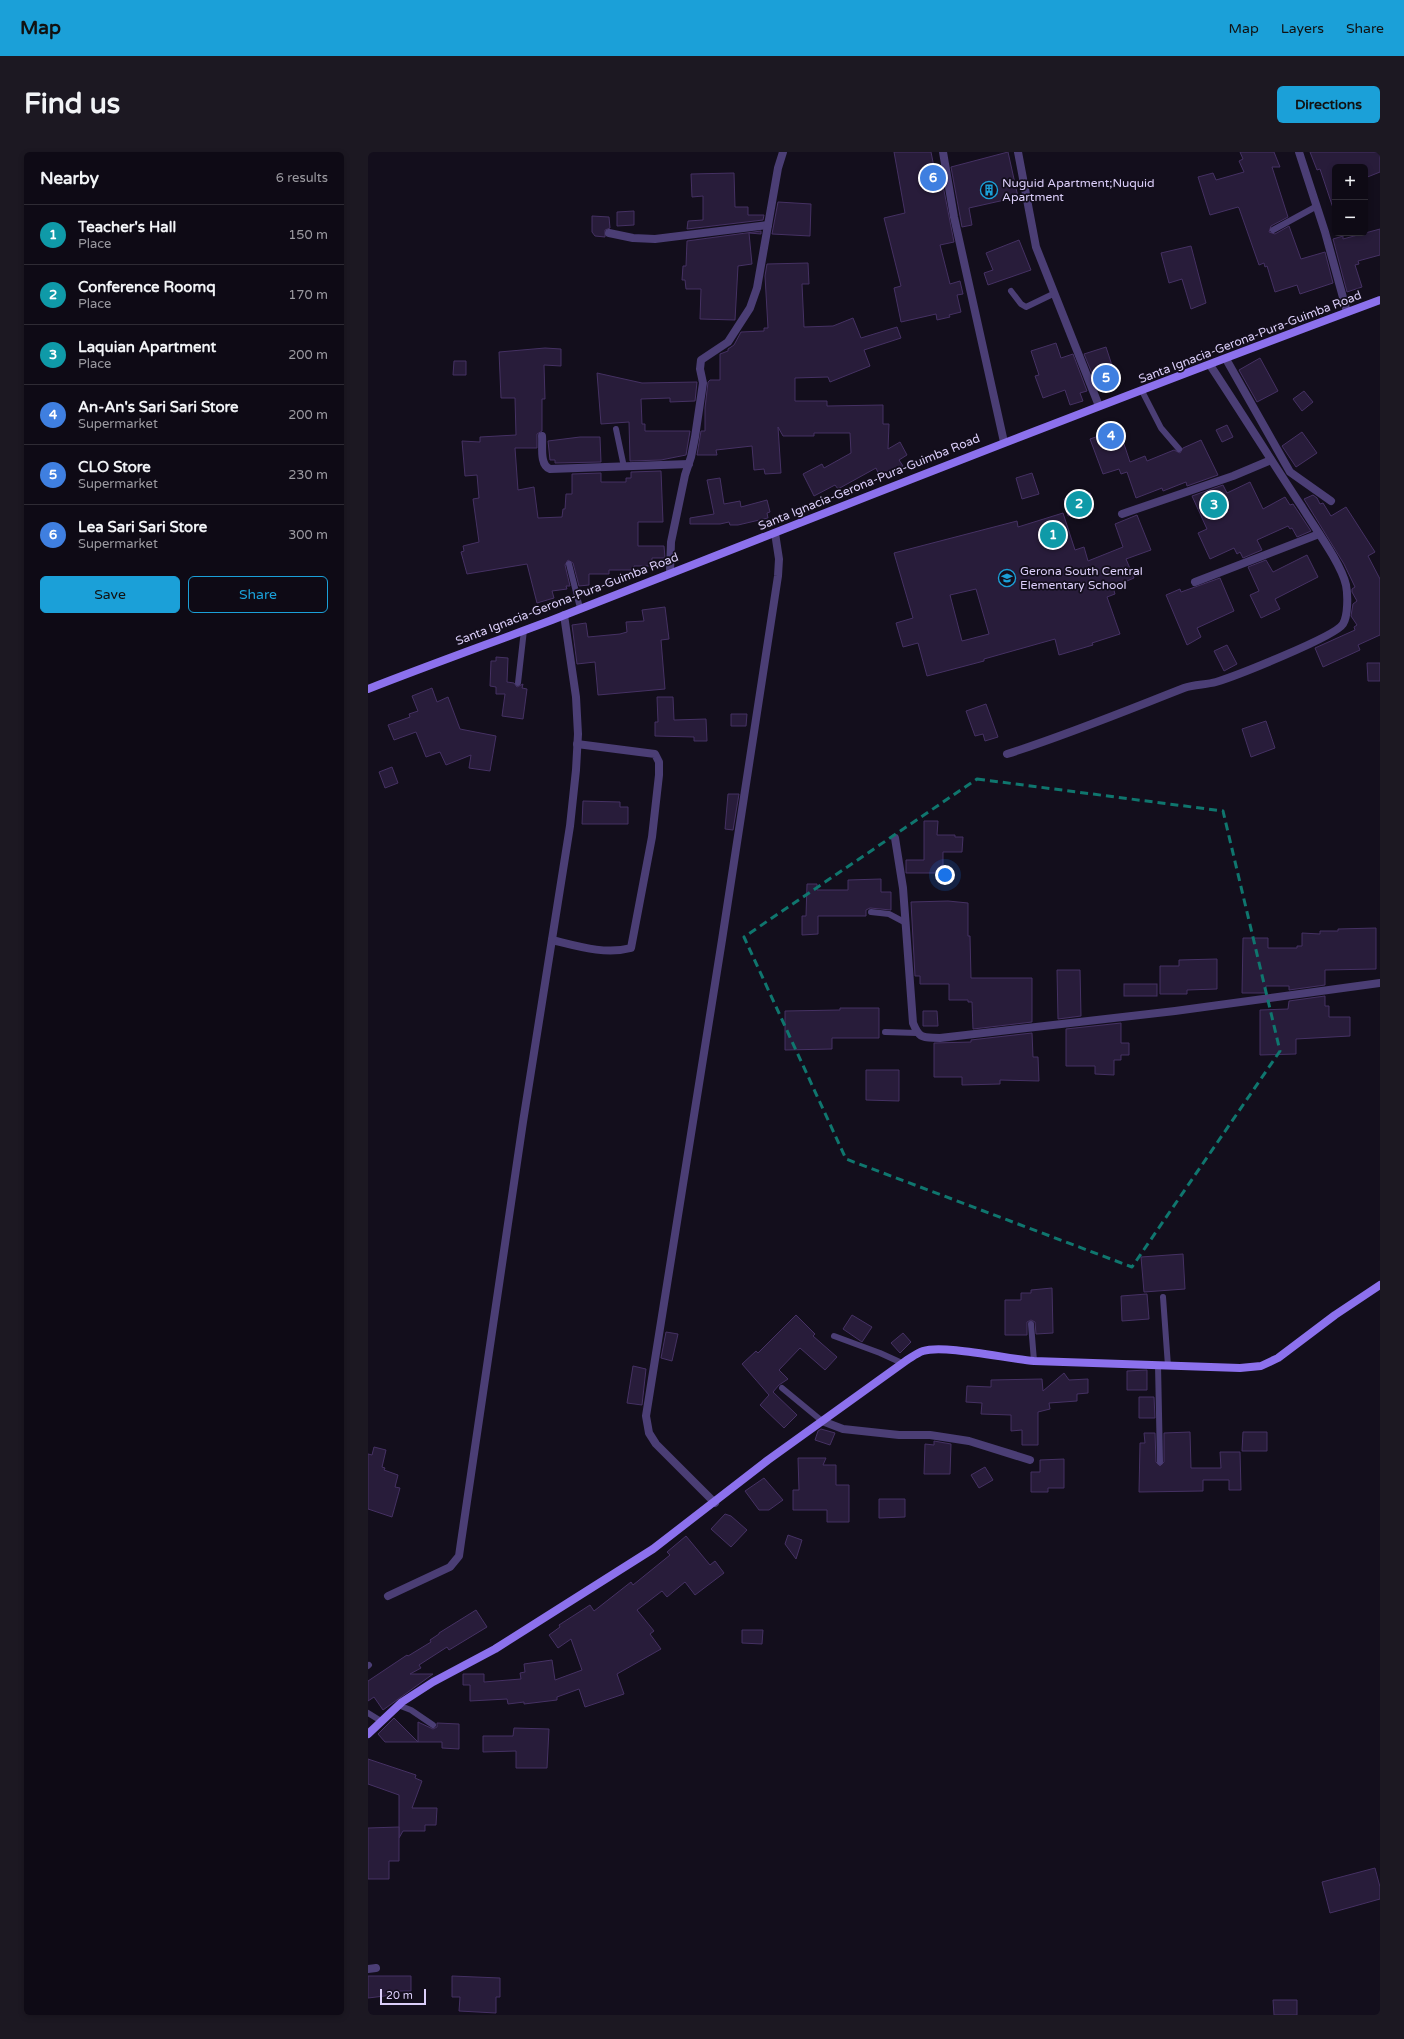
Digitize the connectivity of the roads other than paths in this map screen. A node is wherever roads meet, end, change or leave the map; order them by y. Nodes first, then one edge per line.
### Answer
1 (783, 152) edge
2 (943, 152) edge
3 (1018, 152) edge
4 (1300, 152) edge
5 (1317, 206) junction
6 (768, 225) junction
7 (1273, 230) dead end
8 (609, 233) dead end
9 (1011, 291) dead end
10 (1053, 294) junction
11 (1380, 300) edge
12 (1347, 312) junction
13 (1226, 359) junction
14 (1210, 365) junction
15 (1142, 391) junction
16 (1099, 406) junction
17 (616, 429) dead end
18 (542, 436) dead end
19 (1004, 442) junction
20 (1179, 449) dead end
21 (1271, 460) junction
22 (689, 464) junction
23 (624, 467) junction
24 (1331, 501) dead end
25 (1122, 514) dead end
26 (775, 533) junction
27 (1319, 534) junction
28 (568, 564) dead end
29 (670, 572) junction
30 (1195, 582) dead end
31 (580, 608) junction
32 (564, 615) junction
33 (524, 630) junction
34 (518, 682) dead end
35 (368, 689) edge
36 (368, 694) edge
37 (578, 744) junction
38 (1007, 754) dead end
39 (895, 838) dead end
40 (871, 912) dead end
41 (906, 923) junction
42 (552, 940) junction
43 (1380, 984) edge
44 (885, 1032) dead end
45 (917, 1033) junction
46 (1380, 1285) edge
47 (1163, 1297) dead end
48 (1032, 1324) dead end
49 (834, 1336) dead end
50 (1034, 1360) junction
51 (902, 1363) junction
52 (1158, 1365) junction
53 (1168, 1366) junction
54 (782, 1388) dead end
55 (822, 1421) junction
56 (1030, 1460) dead end
57 (1160, 1462) dead end
58 (715, 1503) junction
59 (388, 1596) dead end
60 (398, 1705) junction
61 (368, 1713) edge
62 (381, 1721) junction
63 (433, 1725) dead end
64 (368, 1734) edge

1 - 6 street
2 - 19 street
3 - 10 street
4 - 5 street
5 - 7 lane
5 - 12 street
6 - 8 street
6 - 22 street
9 - 10 lane
10 - 16 street
11 - 12 street, Santa Ignacia-Gerona-Pura-Guimba Road
12 - 13 street, Santa Ignacia-Gerona-Pura-Guimba Road
13 - 14 street, Santa Ignacia-Gerona-Pura-Guimba Road
13 - 24 street
14 - 15 street, Santa Ignacia-Gerona-Pura-Guimba Road
14 - 21 street
15 - 16 street, Santa Ignacia-Gerona-Pura-Guimba Road
15 - 20 lane
16 - 19 street, Santa Ignacia-Gerona-Pura-Guimba Road
17 - 23 lane
18 - 23 street
19 - 26 street, Santa Ignacia-Gerona-Pura-Guimba Road
21 - 25 street
21 - 27 street
22 - 23 street
22 - 29 street
26 - 29 street, Santa Ignacia-Gerona-Pura-Guimba Road
26 - 58 street
27 - 30 street
27 - 38 street
28 - 31 lane
29 - 31 street, Santa Ignacia-Gerona-Pura-Guimba Road
31 - 32 street, Santa Ignacia-Gerona-Pura-Guimba Road
32 - 33 street, Santa Ignacia-Gerona-Pura-Guimba Road
32 - 37 street
33 - 34 lane
33 - 35 street, Santa Ignacia-Gerona-Pura-Guimba Road
35 - 36 lane
37 - 42 street
37 - 42 street
39 - 41 street
40 - 41 lane
41 - 45 street
42 - 59 street
43 - 45 street
44 - 45 lane
46 - 53 street
47 - 53 lane
48 - 50 lane
49 - 51 lane
50 - 51 street
50 - 52 street
51 - 55 street
52 - 53 street
52 - 57 lane
54 - 55 lane
55 - 56 street
55 - 58 street
58 - 60 street
60 - 62 street
60 - 63 lane
61 - 62 lane
62 - 64 street

